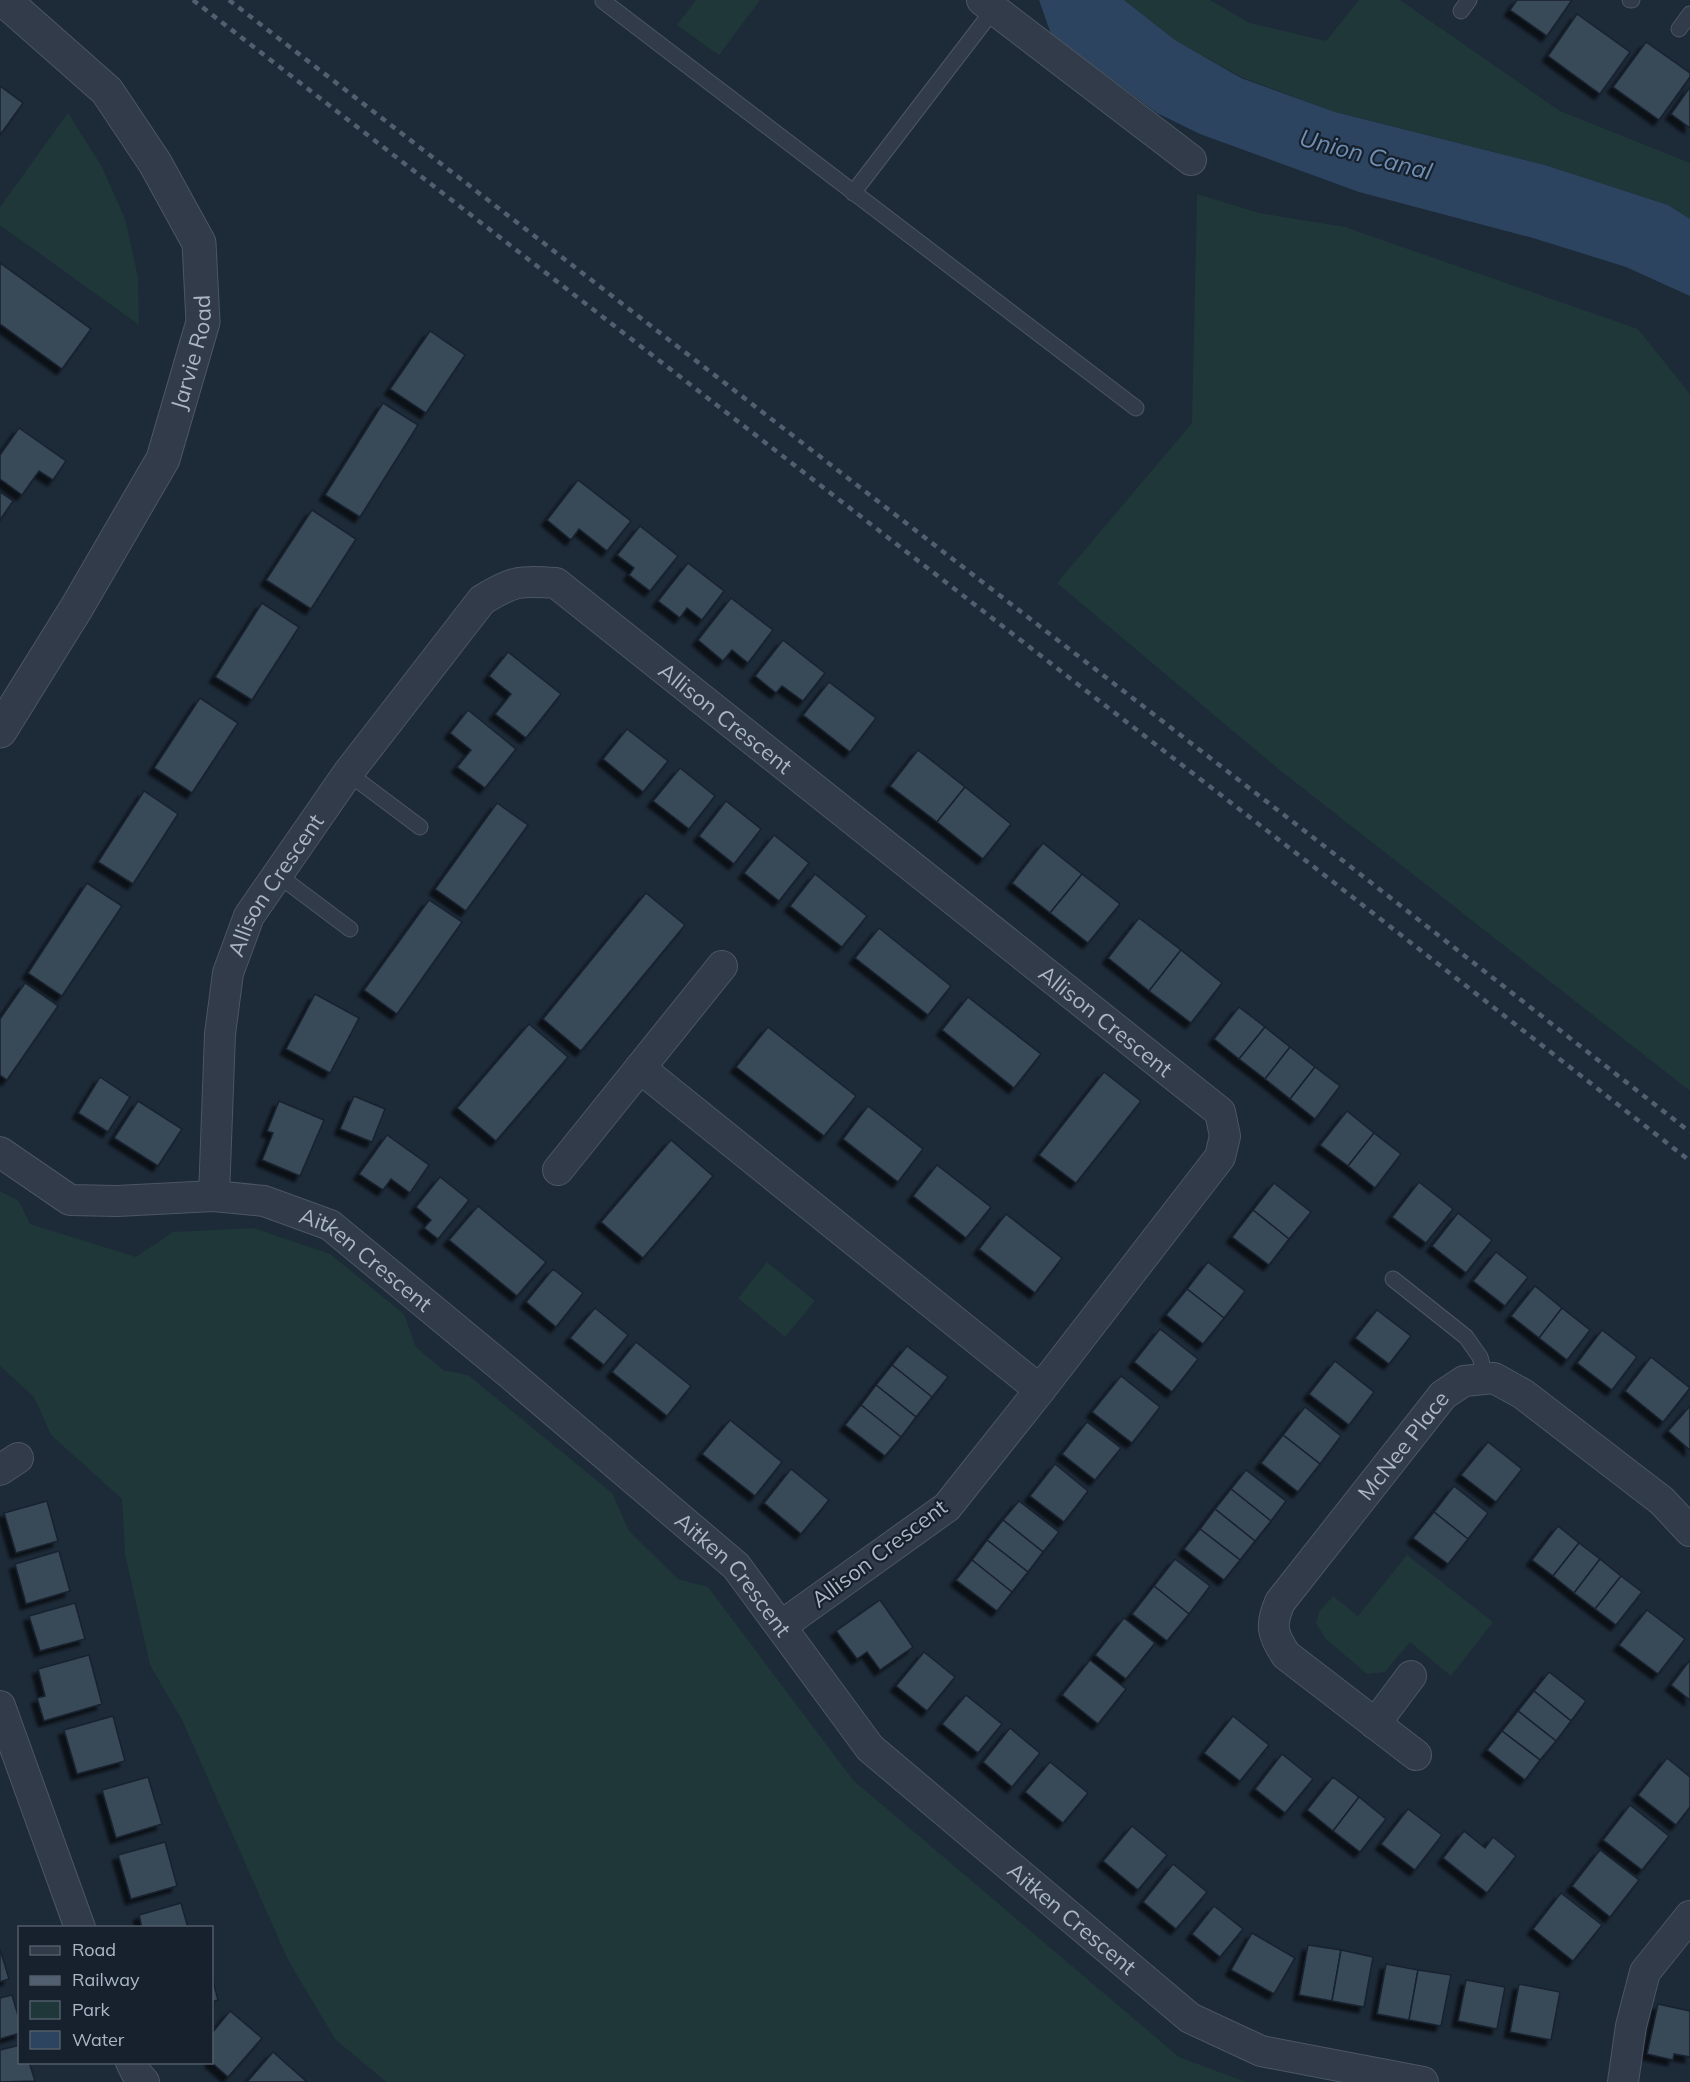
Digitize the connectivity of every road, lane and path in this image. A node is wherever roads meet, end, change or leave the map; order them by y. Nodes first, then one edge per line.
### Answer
1 (4, 0) edge
2 (603, 1) edge
3 (988, 4) edge
4 (1690, 14) edge
5 (1679, 29) dead end
6 (1191, 160) dead end
7 (854, 193) junction
8 (1136, 408) dead end
9 (0, 731) edge
10 (348, 773) junction
11 (420, 827) dead end
12 (278, 875) junction
13 (350, 929) dead end
14 (722, 966) dead end
15 (640, 1068) junction
16 (0, 1152) edge
17 (558, 1170) dead end
18 (214, 1196) junction
19 (1393, 1279) dead end
20 (1486, 1379) junction
21 (1040, 1390) junction
22 (1690, 1531) edge
23 (781, 1626) junction
24 (1412, 1676) dead end
25 (0, 1706) edge
26 (1375, 1724) junction
27 (1416, 1755) dead end
28 (1690, 1916) edge
29 (79, 1926) edge
30 (132, 2064) edge
31 (144, 2082) edge
32 (1423, 2082) edge
33 (1623, 2082) edge

1 - 9 street, Jarvie Road
2 - 7 lane
3 - 6 street
3 - 7 lane
4 - 5 lane
7 - 8 lane
10 - 11 lane
10 - 12 street, Allison Crescent
10 - 21 street, Allison Crescent
12 - 13 lane
12 - 18 street, Allison Crescent
14 - 15 street
15 - 17 street
15 - 21 street
16 - 18 street, Aitken Crescent
18 - 23 street, Aitken Crescent
19 - 20 lane
20 - 22 street
20 - 26 street, McNee Place
21 - 23 street, Allison Crescent
23 - 32 street, Aitken Crescent
24 - 26 street
25 - 29 street
26 - 27 street, McNee Place
28 - 33 street
30 - 31 street

